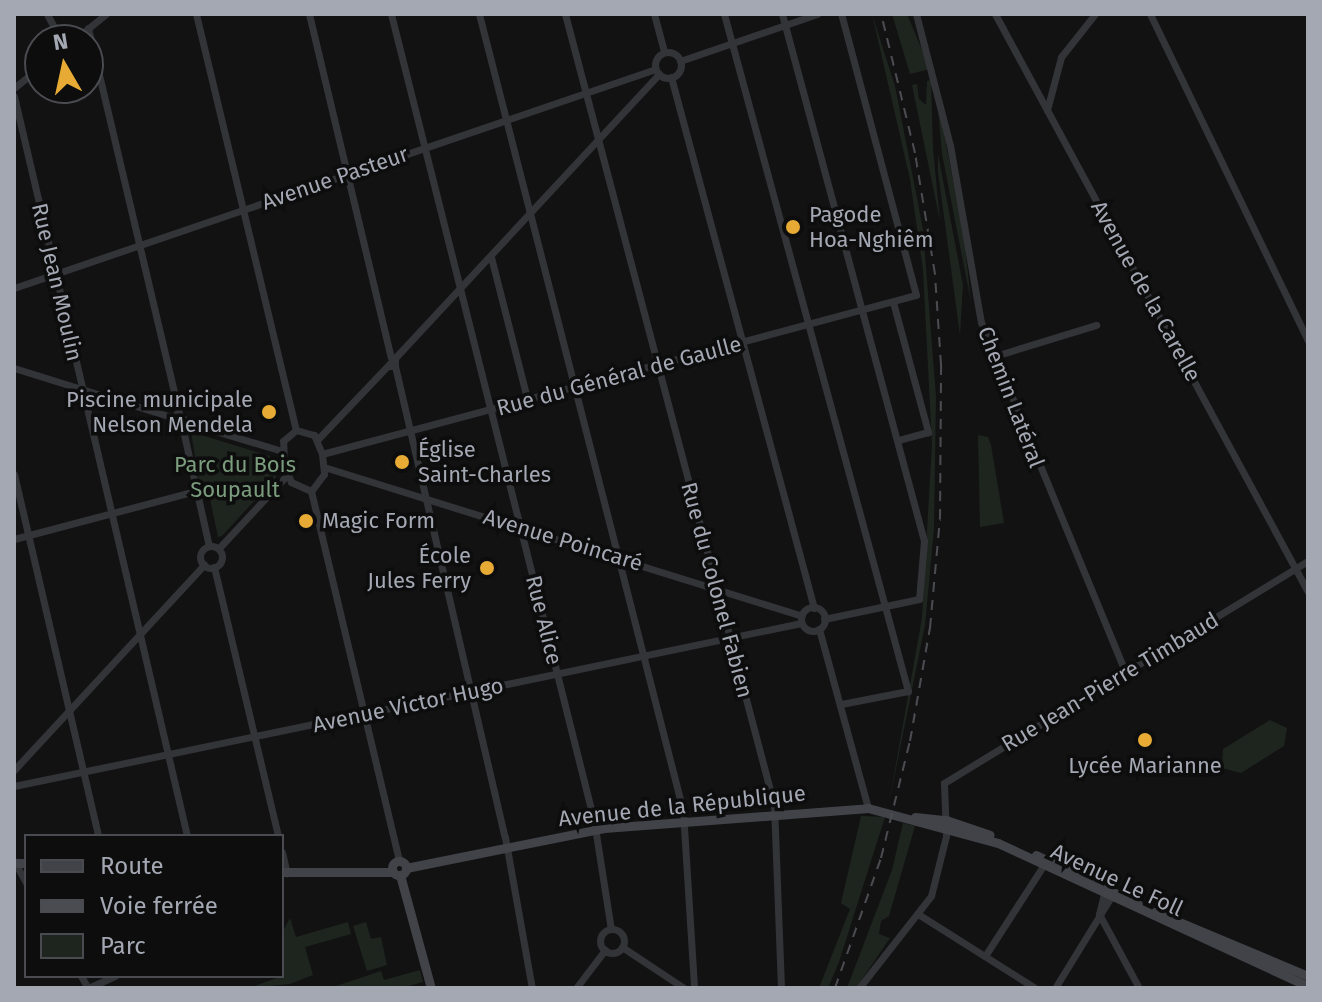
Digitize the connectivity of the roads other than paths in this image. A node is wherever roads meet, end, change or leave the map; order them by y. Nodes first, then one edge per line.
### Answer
1 (196, 14) edge
2 (309, 14) edge
3 (391, 14) edge
4 (479, 14) edge
5 (565, 14) edge
6 (654, 14) edge
7 (724, 14) edge
8 (782, 14) edge
9 (817, 14) edge
10 (841, 14) edge
11 (916, 14) edge
12 (995, 14) edge
13 (1095, 14) edge
14 (1150, 14) edge
15 (785, 25) junction
16 (732, 43) junction
17 (664, 52) junction
18 (680, 61) junction
19 (657, 72) junction
20 (671, 77) junction
21 (586, 93) junction
22 (14, 96) edge
23 (104, 96) edge
24 (1047, 110) junction
25 (507, 120) junction
26 (599, 139) junction
27 (424, 148) junction
28 (347, 174) junction
29 (243, 209) junction
30 (530, 213) junction
31 (139, 246) junction
32 (491, 257) junction
33 (55, 275) junction
34 (14, 288) edge
35 (459, 291) junction
36 (893, 302) junction
37 (863, 311) junction
38 (808, 325) junction
39 (1096, 325) dead end
40 (1308, 341) edge
41 (743, 343) junction
42 (995, 356) junction
43 (392, 362) junction
44 (657, 367) junction
45 (14, 368) edge
46 (82, 389) junction
47 (574, 389) junction
48 (528, 402) junction
49 (491, 411) junction
50 (175, 415) junction
51 (189, 423) junction
52 (183, 430) junction
53 (296, 430) junction
54 (410, 433) junction
55 (317, 440) junction
56 (898, 440) junction
57 (282, 451) junction
58 (322, 454) junction
59 (324, 467) junction
60 (14, 474) edge
61 (287, 475) junction
62 (196, 491) junction
63 (311, 491) junction
64 (425, 497) junction
65 (112, 514) junction
66 (521, 526) junction
67 (28, 535) junction
68 (14, 539) edge
69 (209, 546) junction
70 (219, 548) junction
71 (618, 557) junction
72 (1308, 561) edge
73 (204, 565) junction
74 (214, 567) junction
75 (1297, 568) junction
76 (717, 588) junction
77 (1308, 592) edge
78 (885, 606) junction
79 (814, 608) junction
80 (801, 619) junction
81 (824, 619) junction
82 (819, 629) junction
83 (139, 634) junction
84 (730, 638) junction
85 (643, 656) junction
86 (558, 673) junction
87 (1126, 673) junction
88 (471, 692) junction
89 (841, 704) junction
90 (69, 710) junction
91 (364, 714) junction
92 (254, 736) junction
93 (169, 754) junction
94 (14, 770) edge
95 (83, 772) junction
96 (14, 786) edge
97 (868, 808) junction
98 (775, 813) junction
99 (684, 820) junction
100 (946, 824) junction
101 (596, 829) junction
102 (98, 834) edge
103 (187, 834) edge
104 (278, 834) edge
105 (507, 845) junction
106 (1043, 866) junction
107 (399, 869) junction
108 (284, 872) edge
109 (1108, 893) junction
110 (918, 914) junction
111 (1101, 917) junction
112 (611, 929) junction
113 (622, 947) junction
114 (605, 950) junction
115 (985, 956) junction
116 (1308, 976) edge
117 (110, 978) edge
118 (1308, 986) edge
119 (88, 988) edge
120 (431, 988) edge
121 (532, 988) edge
122 (576, 988) edge
123 (684, 988) edge
124 (694, 988) edge
125 (773, 988) edge
126 (781, 988) edge
127 (859, 988) edge
128 (1035, 988) edge
129 (1055, 988) edge
130 (1139, 988) edge

1 - 29 street
2 - 28 street
3 - 27 street, Rue Alice
4 - 25 street
5 - 21 street, Rue du Colonel Fabien
6 - 17 street
7 - 16 street
8 - 15 street
9 - 15 street
10 - 36 street, Rue du Général de Gaulle
11 - 42 street, Chemin Latéral
12 - 24 street, Avenue de la Carelle
13 - 24 street
14 - 40 street
15 - 16 street
15 - 37 street
16 - 18 street
16 - 38 street
17 - 18 street
17 - 19 street
18 - 20 street
19 - 20 street
19 - 21 street, Avenue Pasteur
19 - 26 street
20 - 41 street
21 - 25 street, Avenue Pasteur
21 - 26 street, Rue du Colonel Fabien
22 - 33 street, Rue Jean Moulin
23 - 31 street
24 - 75 street, Avenue de la Carelle
25 - 27 street, Avenue Pasteur
25 - 30 street
26 - 30 street
26 - 44 street, Rue du Colonel Fabien
27 - 28 street, Avenue Pasteur
27 - 35 street, Rue Alice
28 - 29 street, Avenue Pasteur
28 - 43 street
29 - 31 street, Avenue Pasteur
29 - 53 street
30 - 32 street
30 - 47 street
31 - 33 street, Avenue Pasteur
31 - 50 street
32 - 35 street
32 - 48 street
33 - 34 street, Avenue Pasteur
33 - 46 street, Rue Jean Moulin
35 - 43 street
35 - 49 street, Rue Alice
36 - 37 street, Rue du Général de Gaulle
36 - 56 street
37 - 38 street, Rue du Général de Gaulle
37 - 56 street
38 - 41 street, Rue du Général de Gaulle
38 - 78 street
39 - 42 street
41 - 44 street, Rue du Général de Gaulle
41 - 79 street
42 - 87 street, Chemin Latéral
43 - 54 street
43 - 55 street
44 - 47 street, Rue du Général de Gaulle
44 - 76 street, Rue du Colonel Fabien
45 - 46 street
46 - 50 street
46 - 65 street, Rue Jean Moulin
47 - 48 street, Rue du Général de Gaulle
47 - 71 street
48 - 49 street, Rue du Général de Gaulle
49 - 54 street, Rue du Général de Gaulle
49 - 66 street, Rue Alice
50 - 51 street
50 - 52 street
51 - 52 street
51 - 57 street
52 - 62 street
53 - 55 street
53 - 57 street
54 - 58 street, Rue du Général de Gaulle
54 - 64 street
55 - 58 street
56 - 78 street
57 - 61 street
58 - 59 street
59 - 63 street
59 - 64 street, Avenue Poincaré
60 - 67 street
61 - 63 street
61 - 70 street
62 - 65 street
62 - 69 street
63 - 91 street
64 - 66 street, Avenue Poincaré
64 - 88 street
65 - 67 street
65 - 83 street, Rue Jean Moulin
66 - 71 street, Avenue Poincaré
66 - 86 street, Rue Alice
67 - 68 street
67 - 90 street
69 - 70 street
69 - 73 street
70 - 74 street
71 - 76 street, Avenue Poincaré
71 - 85 street
72 - 75 street, Rue Jean-Pierre Timbaud
73 - 74 street
73 - 83 street
74 - 92 street
75 - 77 street, Avenue de la Carelle
75 - 87 street, Rue Jean-Pierre Timbaud
76 - 80 street, Avenue Poincaré
76 - 84 street, Rue du Colonel Fabien
78 - 81 street
78 - 89 street
79 - 80 street
79 - 81 street
80 - 82 street, Avenue Poincaré
80 - 84 street, Avenue Victor Hugo
81 - 82 street
82 - 89 street
83 - 90 street
83 - 93 street, Rue Jean Moulin
84 - 85 street, Avenue Victor Hugo
84 - 98 street, Rue du Colonel Fabien
85 - 86 street, Avenue Victor Hugo
85 - 99 street
86 - 88 street, Avenue Victor Hugo
86 - 101 street, Rue Alice
87 - 100 street, Rue Jean-Pierre Timbaud
88 - 91 street, Avenue Victor Hugo
88 - 105 street
89 - 97 street
90 - 94 street
90 - 95 street
91 - 92 street, Avenue Victor Hugo
91 - 107 street
92 - 93 street, Avenue Victor Hugo
92 - 104 street
93 - 95 street, Avenue Victor Hugo
93 - 103 street, Rue Jean Moulin
95 - 96 street, Avenue Victor Hugo
95 - 102 street
97 - 98 main road, Avenue de la République
97 - 100 main road, Avenue Le Foll
98 - 99 main road, Avenue de la République
98 - 126 street, Rue du Colonel Fabien
99 - 101 main road, Avenue de la République
99 - 124 street
100 - 106 main road, Avenue Le Foll
100 - 109 main road, Avenue Le Foll
100 - 110 street
101 - 105 main road, Avenue de la République
101 - 112 street, Rue Alice
105 - 107 main road, Avenue de la République
105 - 121 street
106 - 109 main road, Avenue Le Foll
106 - 115 street
107 - 108 main road, Avenue de la République
107 - 120 main road
109 - 111 street
109 - 116 main road, Avenue Le Foll
109 - 118 main road, Avenue Le Foll
110 - 115 street
110 - 127 street
111 - 129 street
111 - 130 street
112 - 113 street
112 - 114 street
113 - 114 street
113 - 123 street
114 - 122 street
115 - 128 street
117 - 119 street
125 - 126 street

